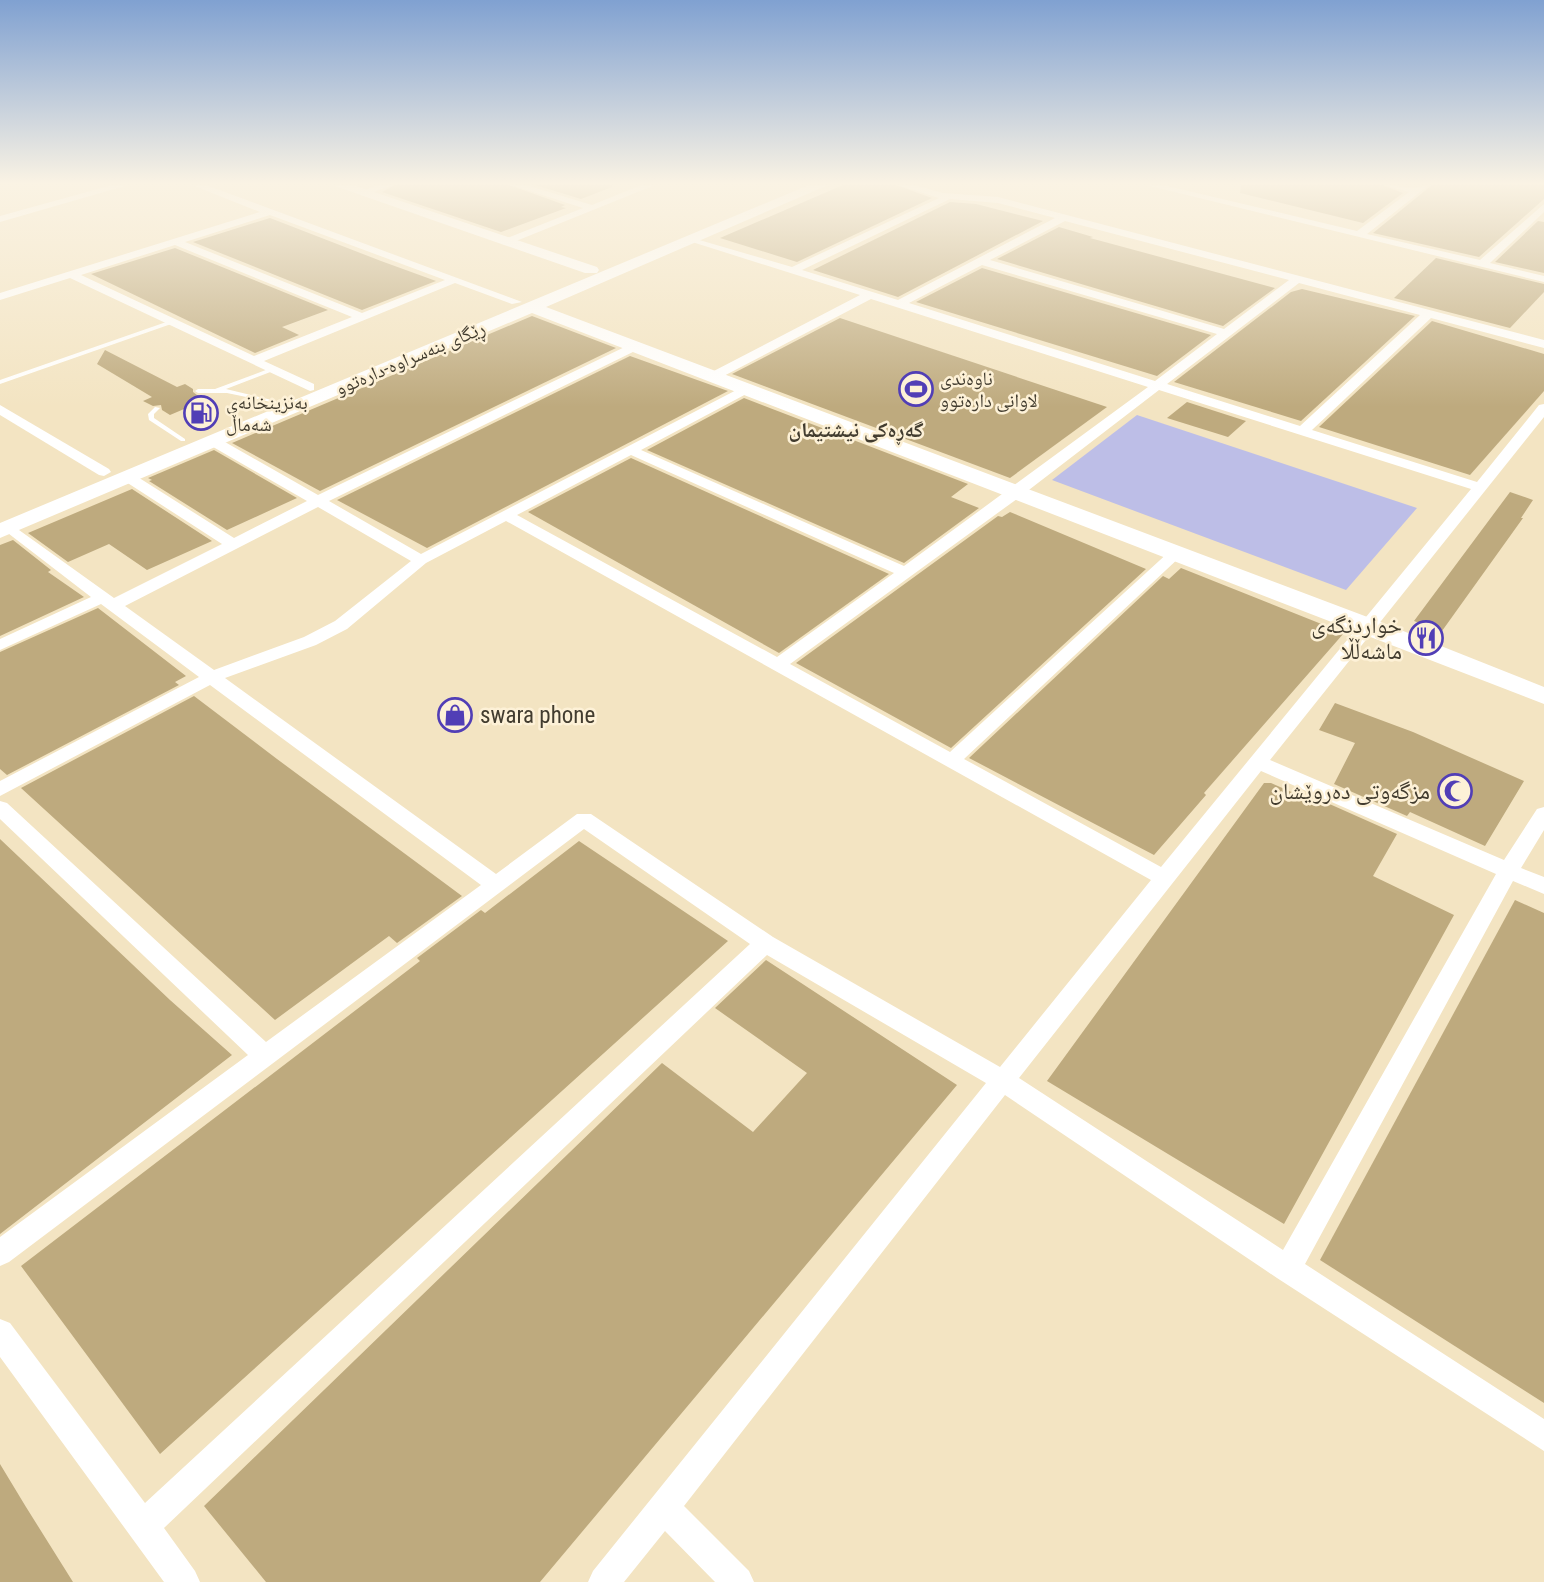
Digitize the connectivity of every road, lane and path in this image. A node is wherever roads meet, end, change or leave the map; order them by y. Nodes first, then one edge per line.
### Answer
1 (123, 259) edge
2 (219, 259) edge
3 (396, 259) edge
4 (557, 259) edge
5 (623, 259) edge
6 (635, 259) edge
7 (763, 259) edge
8 (817, 259) edge
9 (985, 259) edge
10 (1214, 259) edge
11 (1460, 259) edge
12 (1488, 259) edge
13 (981, 261) junction
14 (1482, 264) junction
15 (591, 270) junction
16 (793, 270) junction
17 (72, 275) junction
18 (1544, 279) edge
19 (453, 280) junction
20 (1296, 280) junction
21 (871, 294) junction
22 (1, 296) edge
23 (901, 303) junction
24 (524, 305) junction
25 (1428, 314) junction
26 (363, 317) junction
27 (172, 323) junction
28 (1225, 333) junction
29 (1544, 344) edge
30 (633, 347) junction
31 (253, 361) junction
32 (271, 370) junction
33 (712, 377) junction
34 (0, 382) edge
35 (1158, 384) junction
36 (310, 387) junction
37 (746, 389) junction
38 (218, 390) junction
39 (198, 391) dead end
40 (274, 402) junction
41 (157, 408) dead end
42 (1544, 408) edge
43 (0, 409) edge
44 (1303, 431) junction
45 (183, 440) junction
46 (213, 441) junction
47 (631, 450) junction
48 (150, 461) junction
49 (104, 472) junction
50 (128, 477) junction
51 (1479, 487) junction
52 (1016, 493) junction
53 (318, 501) junction
54 (508, 516) junction
55 (2, 525) edge
56 (233, 544) junction
57 (1176, 553) junction
58 (421, 560) junction
59 (904, 572) junction
60 (109, 601) junction
61 (1369, 626) junction
62 (0, 645) edge
63 (778, 665) junction
64 (212, 677) junction
65 (1544, 696) edge
66 (951, 761) junction
67 (1259, 763) junction
68 (0, 789) edge
69 (0, 808) edge
70 (1544, 814) edge
71 (1509, 870) junction
72 (1164, 878) junction
73 (495, 884) junction
74 (1544, 886) edge
75 (765, 943) junction
76 (265, 1056) junction
77 (1003, 1081) junction
78 (0, 1253) edge
79 (1287, 1269) junction
80 (0, 1333) edge
81 (1544, 1436) edge
82 (663, 1507) junction
83 (143, 1526) junction
84 (184, 1582) edge
85 (604, 1582) edge
86 (738, 1582) edge

1 - 17 street
2 - 26 street
3 - 19 street
4 - 15 street
5 - 15 street, ڕێگای بنەسراوە-دارەتوو
6 - 24 street, ڕێگای بنەسراوە-دارەتوو
7 - 16 street
8 - 16 street
9 - 13 street
10 - 20 street
11 - 14 street
12 - 14 street
13 - 23 street
13 - 28 street
14 - 18 street
15 - 24 street, ڕێگای بنەسراوە-دارەتوو
16 - 21 street
17 - 22 street
17 - 27 street
19 - 24 street
19 - 26 street
20 - 25 street
20 - 28 street
21 - 23 street
21 - 33 street
23 - 35 street
24 - 30 street
24 - 36 street, ڕێگای بنەسراوە-دارەتوو
24 - 46 street, ڕێگای بنەسراوە-دارەتوو
25 - 29 street
25 - 44 street
26 - 31 street
27 - 31 street
27 - 34 lane
28 - 35 street
30 - 33 street
30 - 53 street
31 - 32 street
32 - 36 street
32 - 38 lane
33 - 37 street
35 - 44 street
35 - 52 street
36 - 40 street, ڕێگای بنەسراوە-دارەتوو
37 - 47 street
37 - 52 street
38 - 39 lane
38 - 40 lane
40 - 45 street, ڕێگای بنەسراوە-دارەتوو
41 - 45 lane
42 - 51 street
43 - 49 street
44 - 51 street
45 - 48 street, ڕێگای بنەسراوە-دارەتوو
46 - 48 street, ڕێگای بنەسراوە-دارەتوو
46 - 53 street
47 - 54 street
47 - 59 street
48 - 49 street, ڕێگای بنەسراوە-دارەتوو
48 - 50 street, ڕێگای بنەسراوە-دارەتوو
49 - 55 street, ڕێگای بنەسراوە-دارەتوو
50 - 55 street, ڕێگای بنەسراوە-دارەتوو
50 - 56 street
51 - 61 street
52 - 57 street
52 - 59 street
53 - 56 street
53 - 58 street
54 - 58 street
54 - 63 street
55 - 60 street
56 - 60 street
57 - 61 street
57 - 66 street
58 - 64 street
59 - 63 street
60 - 62 street
60 - 64 street
61 - 65 street
61 - 67 street
63 - 66 street
64 - 68 street
64 - 73 street
66 - 72 street
67 - 71 street
67 - 72 street
69 - 76 street
70 - 71 street
71 - 74 street
71 - 79 street
72 - 77 street
73 - 75 street
73 - 76 street
75 - 77 street
75 - 83 street
76 - 78 street
77 - 79 street
77 - 82 street
79 - 81 street
80 - 83 street
82 - 85 street
82 - 86 street
83 - 84 street

